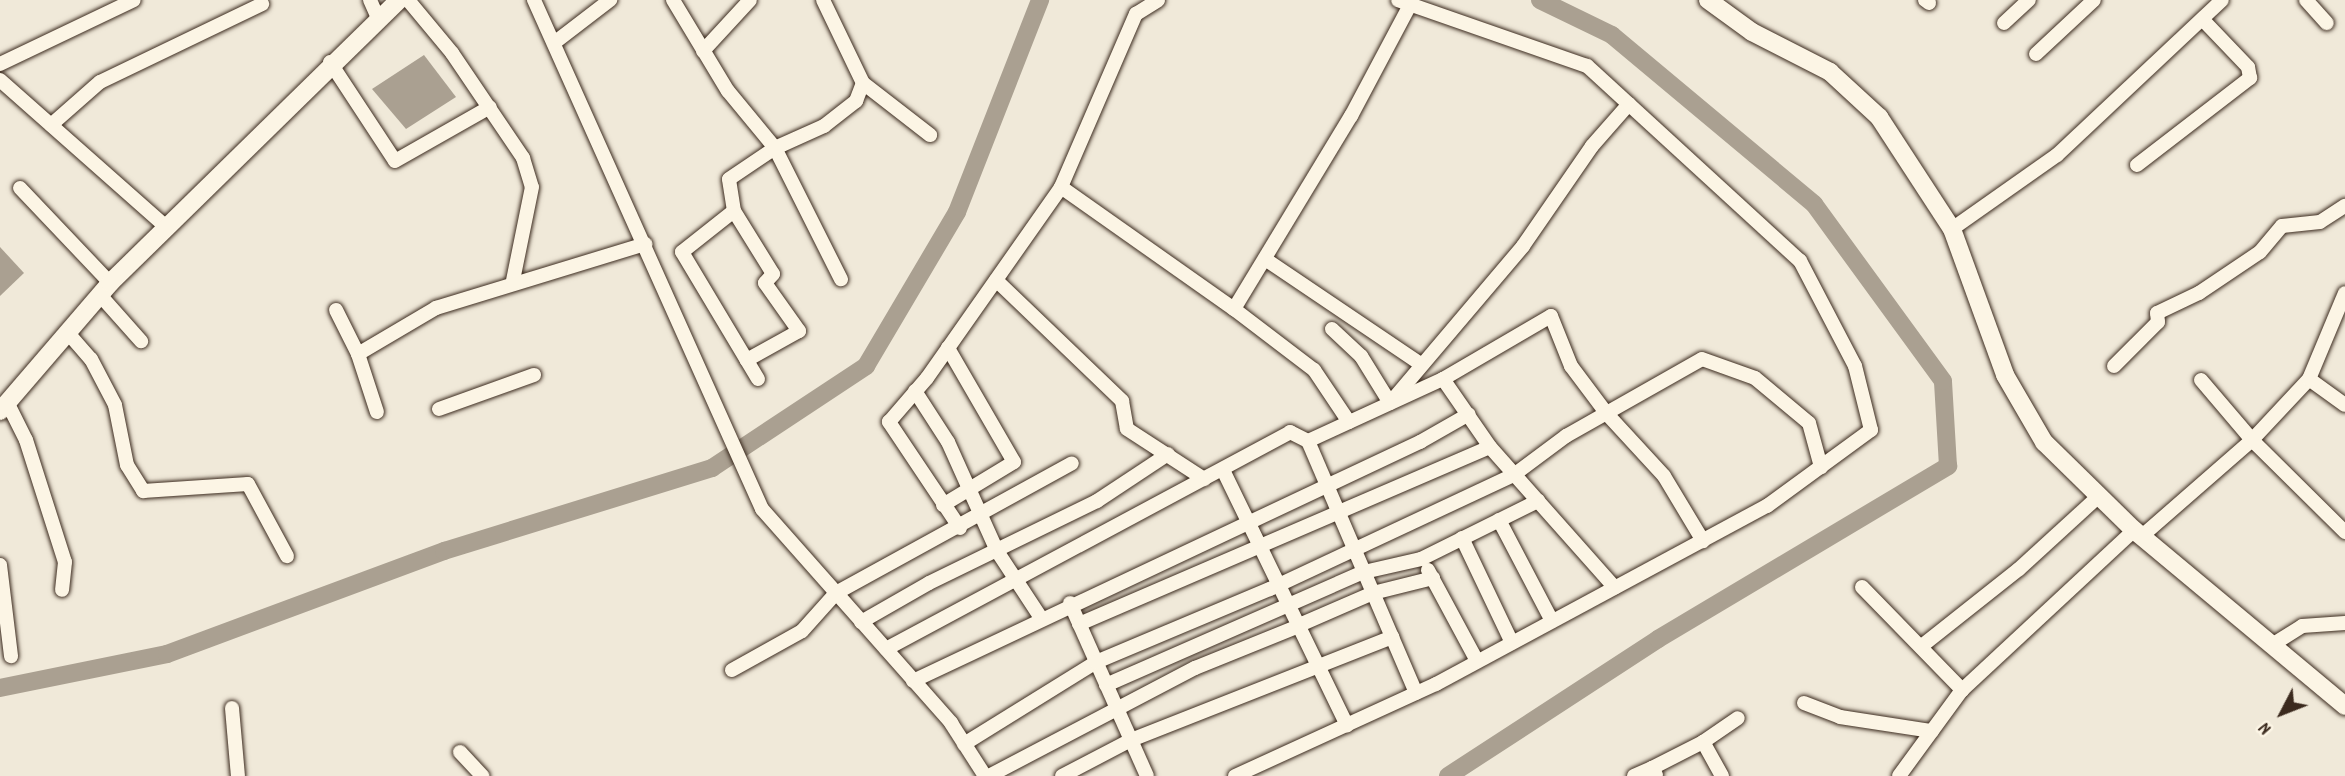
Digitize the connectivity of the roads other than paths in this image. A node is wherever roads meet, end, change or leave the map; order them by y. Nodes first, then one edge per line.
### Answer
1 (134, 0) edge
2 (370, 0) edge
3 (399, 0) edge
4 (408, 0) edge
5 (534, 0) edge
6 (610, 0) edge
7 (673, 0) edge
8 (750, 0) edge
9 (823, 0) edge
10 (1157, 0) edge
11 (1708, 0) edge
12 (2029, 0) edge
13 (2094, 0) edge
14 (2222, 0) edge
15 (2306, 0) edge
16 (1404, 3) edge
17 (262, 4) dead end
18 (378, 19) junction
19 (2204, 21) junction
20 (2004, 23) dead end
21 (2326, 23) dead end
22 (554, 43) junction
23 (703, 51) junction
24 (2036, 54) dead end
25 (330, 62) junction
26 (0, 64) edge
27 (0, 80) edge
28 (863, 83) junction
29 (1629, 104) junction
30 (490, 107) junction
31 (51, 125) junction
32 (930, 135) dead end
33 (775, 148) junction
34 (2137, 165) dead end
35 (1061, 187) junction
36 (20, 188) dead end
37 (2345, 206) edge
38 (734, 211) junction
39 (167, 228) junction
40 (1952, 229) junction
41 (645, 244) junction
42 (1265, 259) junction
43 (841, 279) dead end
44 (513, 280) junction
45 (996, 280) junction
46 (105, 289) junction
47 (2345, 293) edge
48 (1234, 309) junction
49 (337, 310) dead end
50 (1332, 328) dead end
51 (68, 333) junction
52 (141, 341) dead end
53 (948, 348) junction
54 (358, 354) junction
55 (747, 360) junction
56 (1422, 365) junction
57 (2114, 366) dead end
58 (534, 375) dead end
59 (758, 379) dead end
60 (1443, 379) junction
61 (2309, 379) junction
62 (2201, 380) dead end
63 (915, 391) junction
64 (1390, 403) junction
65 (2345, 405) edge
66 (4, 406) edge
67 (439, 409) dead end
68 (377, 412) dead end
69 (1469, 414) junction
70 (1606, 414) junction
71 (1349, 422) junction
72 (2252, 440) junction
73 (1308, 441) junction
74 (1490, 447) junction
75 (1168, 454) junction
76 (1072, 463) dead end
77 (1821, 467) junction
78 (1223, 470) junction
79 (1515, 474) junction
80 (1204, 479) junction
81 (1327, 485) junction
82 (968, 491) junction
83 (2099, 496) junction
84 (1538, 500) junction
85 (943, 505) junction
86 (1339, 513) junction
87 (981, 514) junction
88 (1247, 520) junction
89 (1499, 520) junction
90 (960, 528) junction
91 (2345, 532) edge
92 (2138, 533) junction
93 (1462, 538) junction
94 (1703, 541) junction
95 (1259, 545) junction
96 (1354, 548) junction
97 (997, 551) junction
98 (286, 556) dead end
99 (1421, 559) junction
100 (0, 565) edge
101 (1364, 572) junction
102 (1433, 578) junction
103 (1014, 581) junction
104 (1279, 585) junction
105 (1862, 587) dead end
106 (1615, 588) junction
107 (62, 590) dead end
108 (836, 593) junction
109 (1373, 593) junction
110 (1070, 603) junction
111 (1289, 607) junction
112 (1041, 618) junction
113 (1552, 621) junction
114 (861, 622) junction
115 (2345, 623) edge
116 (1079, 624) junction
117 (1301, 624) junction
118 (1392, 637) junction
119 (1512, 643) junction
120 (1923, 645) junction
121 (2272, 645) junction
122 (886, 649) junction
123 (11, 656) dead end
124 (1096, 662) junction
125 (1477, 662) junction
126 (1318, 665) junction
127 (732, 670) dead end
128 (914, 681) junction
129 (1106, 685) junction
130 (1962, 690) junction
131 (1416, 693) junction
132 (1804, 703) dead end
133 (2345, 706) edge
134 (232, 708) dead end
135 (1118, 710) junction
136 (1738, 718) dead end
137 (1347, 726) junction
138 (1932, 731) junction
139 (1131, 740) junction
140 (1703, 742) junction
141 (964, 744) junction
142 (460, 752) dead end
143 (1654, 772) edge
144 (238, 776) edge
145 (482, 776) edge
146 (987, 776) edge
147 (1062, 776) edge
148 (1147, 776) edge
149 (1235, 776) edge
150 (1634, 776) edge
151 (1722, 776) edge
152 (1899, 776) edge

1 - 26 street
2 - 18 street
3 - 18 main road
4 - 30 street
5 - 22 street
6 - 22 street
7 - 23 street
8 - 23 street
9 - 28 street
10 - 35 street
11 - 40 main road
12 - 20 street
13 - 24 street
14 - 19 street
15 - 21 street
16 - 29 street
16 - 42 street
17 - 31 street
18 - 25 main road
19 - 34 street
19 - 40 street
22 - 41 street
23 - 33 street
25 - 30 street
25 - 39 main road
27 - 31 street
28 - 32 street
28 - 33 street
29 - 56 street
29 - 77 street
30 - 44 street
31 - 39 street
33 - 38 street
33 - 43 street
35 - 45 street
35 - 48 street
36 - 46 street
37 - 57 street
38 - 55 street
38 - 55 street
39 - 46 main road
40 - 83 main road
41 - 44 street
41 - 108 street
42 - 48 street
42 - 56 street
44 - 54 street
45 - 53 street
45 - 75 street
46 - 51 main road
46 - 52 street
47 - 61 street
48 - 71 street
49 - 54 street
50 - 64 street
51 - 66 main road
51 - 98 street
53 - 63 street
53 - 82 street
54 - 68 street
55 - 59 street
56 - 64 street
58 - 67 street
60 - 64 street
60 - 69 street
60 - 70 street
61 - 65 street
61 - 72 street
62 - 72 street
63 - 82 street
63 - 85 street
64 - 71 street
66 - 107 street
69 - 74 street
69 - 81 street
70 - 77 street
70 - 79 street
70 - 94 street
71 - 73 street
72 - 91 street
72 - 92 street
73 - 78 street
73 - 81 street
74 - 79 street
74 - 86 street
75 - 80 street
75 - 97 street
76 - 87 street
77 - 94 street
78 - 80 street
78 - 88 street
79 - 84 street
79 - 96 street
80 - 103 street
81 - 86 street
81 - 88 street
82 - 85 street
82 - 87 street
83 - 92 main road
83 - 120 street
84 - 89 street
84 - 106 street
85 - 90 street
86 - 95 street
86 - 96 street
87 - 90 street
87 - 97 street
88 - 95 street
88 - 110 street
89 - 93 street
89 - 113 street
90 - 108 street
92 - 121 main road
92 - 130 street
93 - 99 street
93 - 119 street
94 - 106 street
95 - 104 street
95 - 116 street
96 - 101 street
96 - 104 street
97 - 103 street
97 - 114 street
99 - 101 street
99 - 102 street
100 - 123 street
101 - 109 street
101 - 111 street
102 - 109 street
102 - 125 street
103 - 112 street
103 - 122 street
104 - 111 street
104 - 124 street
105 - 120 street
106 - 113 street
108 - 114 street
108 - 127 street
109 - 117 street
109 - 118 street
110 - 112 street
110 - 116 street
111 - 117 street
111 - 129 street
112 - 128 street
113 - 119 street
114 - 122 street
115 - 121 street
116 - 124 street
117 - 126 street
117 - 135 street
118 - 126 street
118 - 131 street
119 - 125 street
120 - 130 street
121 - 133 main road
122 - 128 street
124 - 129 street
124 - 141 street
125 - 131 street
126 - 137 street
126 - 139 street
128 - 141 street
129 - 135 street
130 - 138 street
131 - 137 street
132 - 138 street
134 - 144 street
135 - 139 street
135 - 146 street
136 - 140 street
137 - 149 street
138 - 152 street
139 - 147 street
139 - 148 street
140 - 143 street
140 - 151 street
141 - 146 street
142 - 145 street
143 - 150 street

